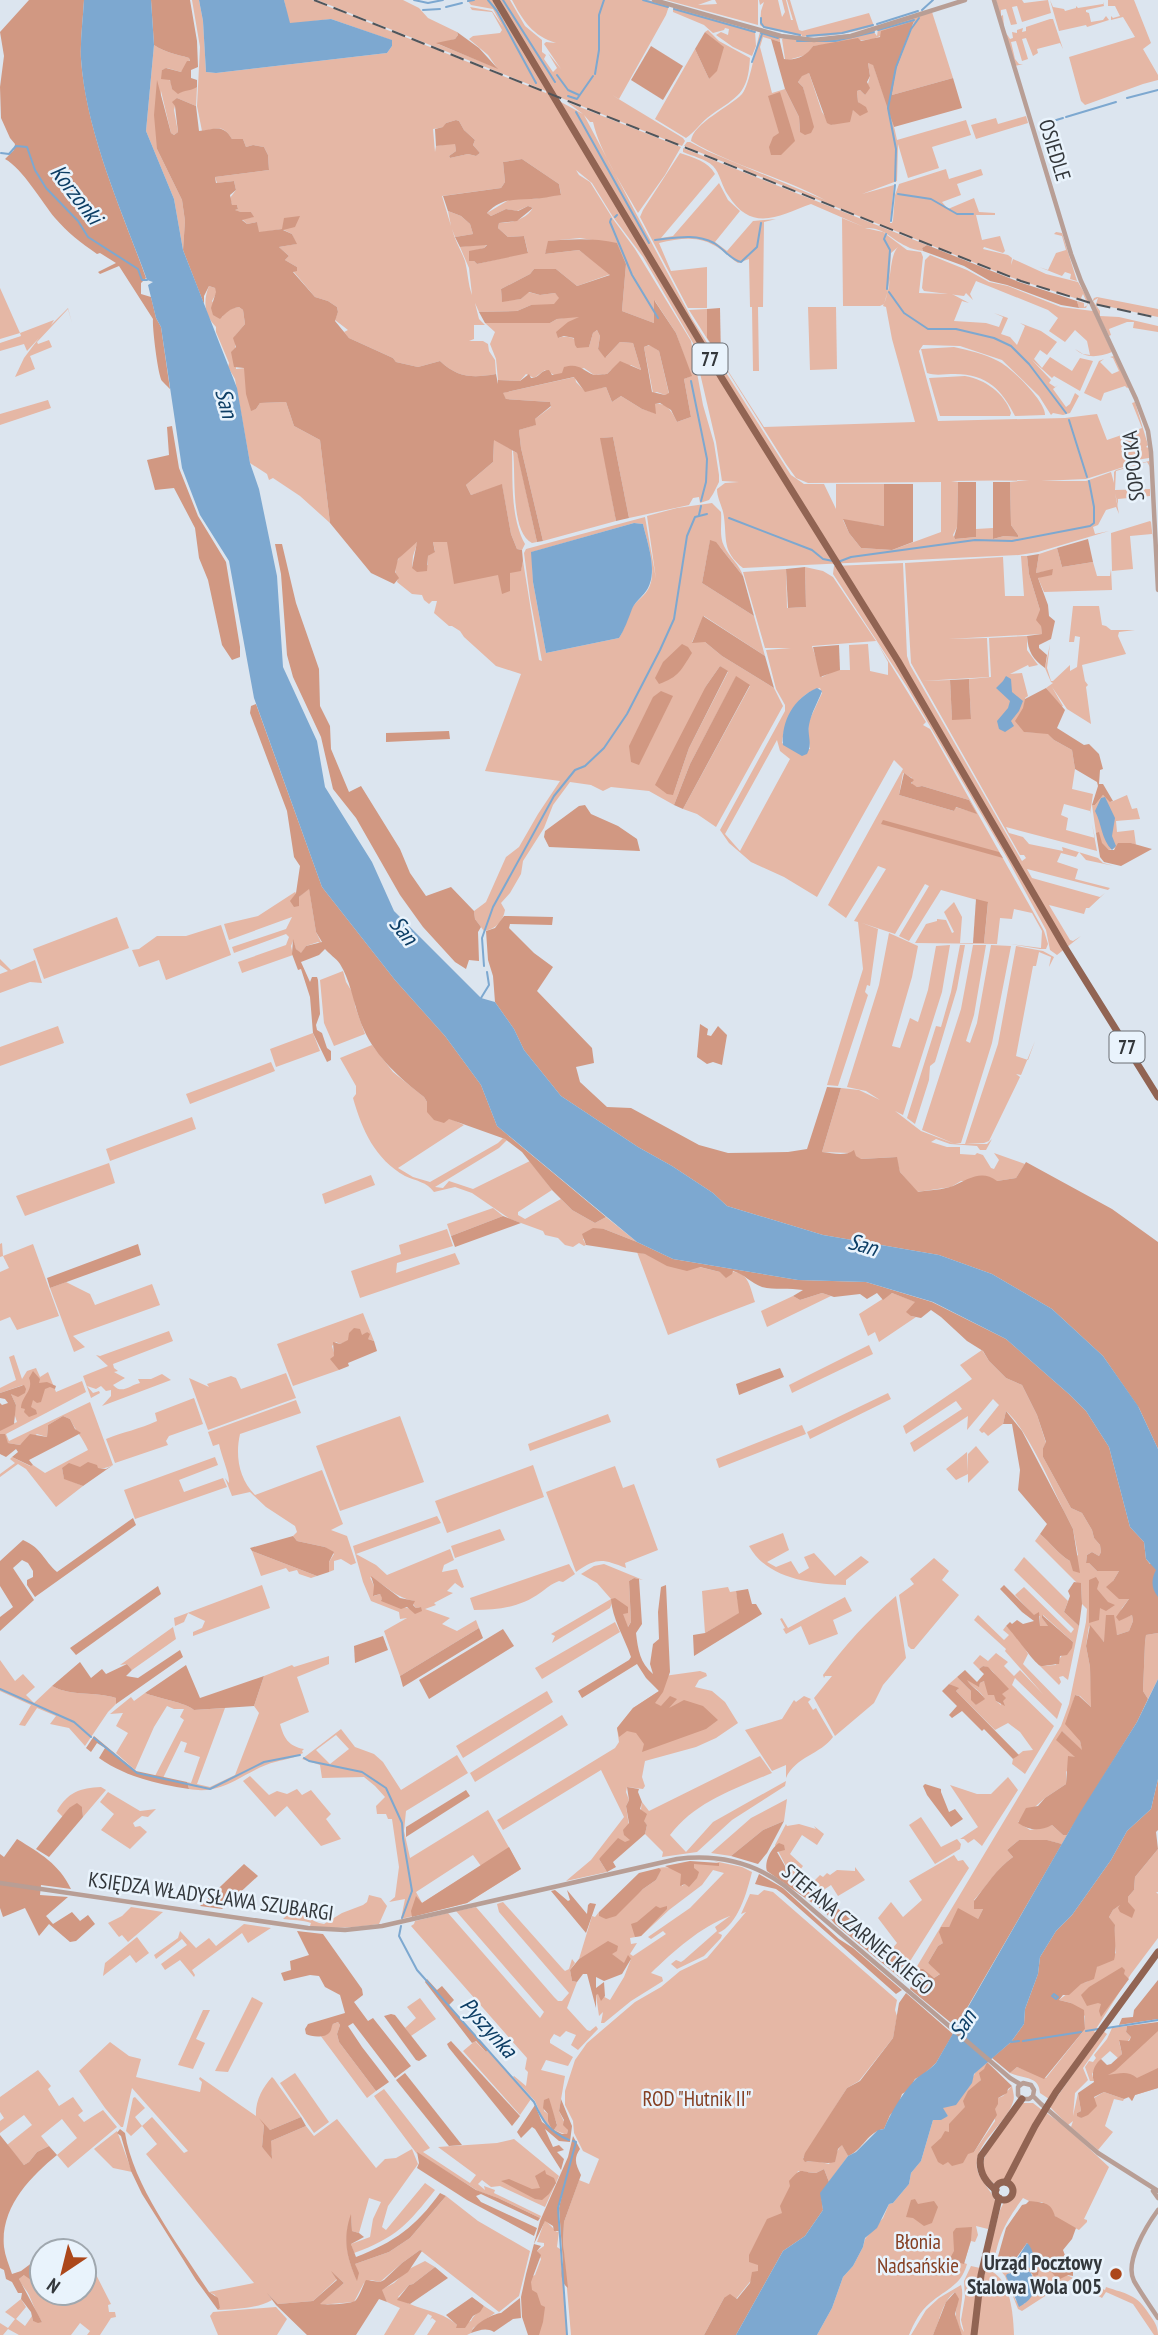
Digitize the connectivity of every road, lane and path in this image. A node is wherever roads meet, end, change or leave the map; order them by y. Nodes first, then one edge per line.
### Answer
1 (654, 0) edge
2 (965, 0) edge
3 (994, 0) edge
4 (498, 2) edge
5 (1093, 307) joint
6 (1158, 590) edge
7 (1158, 1097) edge
8 (581, 1881) joint
9 (0, 1882) edge
10 (1158, 1952) edge
11 (1019, 2086) junction
12 (1032, 2097) junction
13 (1021, 2098) junction
14 (1002, 2185) junction
15 (1157, 2194) edge
16 (1001, 2199) junction
17 (1158, 2211) edge
18 (1158, 2318) edge
19 (974, 2335) edge

1 - 2 street
3 - 5 street, OSIEDLE
4 - 7 main road, 77
5 - 6 street, SOPOCKA
8 - 9 street, KSIĘDZA WŁADYSŁAWA SZUBARGI
8 - 11 street, STEFANA CZARNIECKIEGO
10 - 14 main road
11 - 12 street
11 - 13 street
12 - 13 street
12 - 15 street
13 - 14 main road
14 - 16 main road
14 - 16 main road
16 - 19 main road
17 - 18 street

